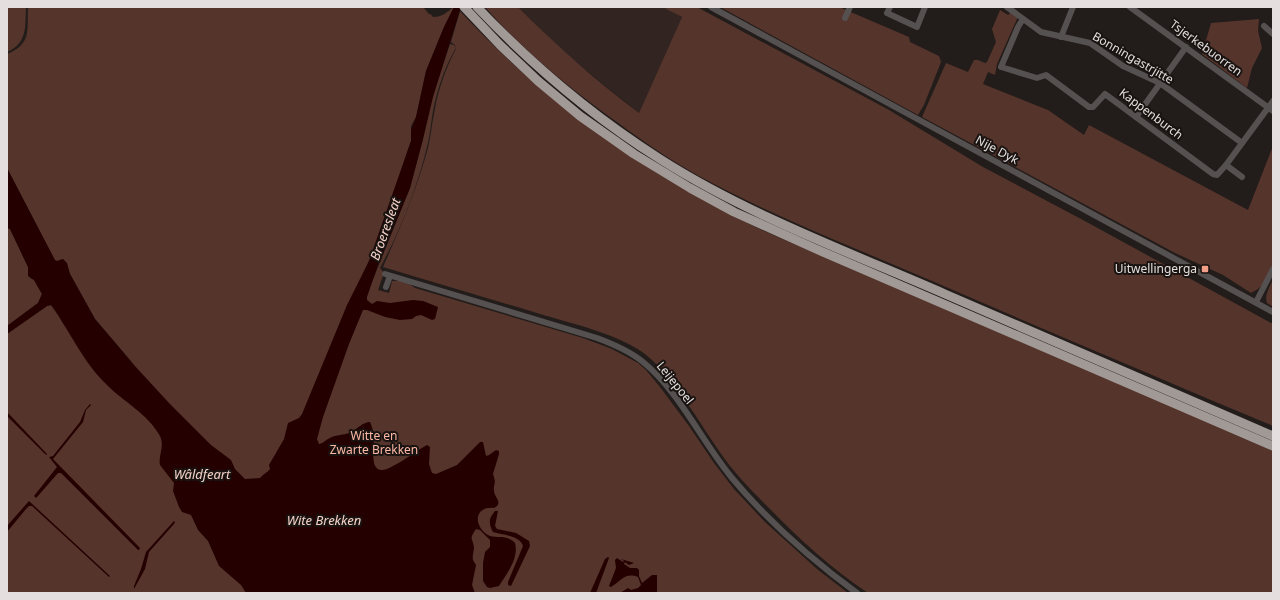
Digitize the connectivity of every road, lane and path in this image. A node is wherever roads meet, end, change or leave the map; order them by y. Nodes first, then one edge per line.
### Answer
1 (464, 7) edge
2 (477, 7) edge
3 (711, 7) edge
4 (850, 7) edge
5 (890, 7) edge
6 (925, 7) edge
7 (1007, 7) edge
8 (1073, 7) edge
9 (1133, 8) edge
10 (845, 18) dead end
11 (1023, 19) junction
12 (1264, 26) dead end
13 (1273, 34) edge
14 (1062, 36) junction
15 (1186, 47) junction
16 (1160, 83) junction
17 (1273, 101) edge
18 (1271, 109) edge
19 (1136, 117) junction
20 (1242, 143) junction
21 (1226, 166) junction
22 (1242, 177) dead end
23 (1273, 269) edge
24 (386, 287) dead end
25 (1256, 302) junction
26 (1273, 312) edge
27 (1273, 436) edge
28 (1273, 446) edge
29 (857, 593) edge

1 - 28 highway
2 - 27 highway
3 - 25 street, Nije Dyk
4 - 10 street
5 - 6 street
7 - 11 street, Bonningastrjitte
8 - 14 street
9 - 15 street, Tsjerkebuorren
11 - 14 street, Bonningastrjitte
11 - 19 street, Kappenburch
12 - 13 street
14 - 16 street, Bonningastrjitte
15 - 16 street
15 - 18 street, Tsjerkebuorren
16 - 19 street
16 - 20 street, Bonningastrjitte
17 - 18 street
18 - 20 street
19 - 21 street, Kappenburch
20 - 21 street
21 - 22 street
23 - 25 street
24 - 29 street, Leijepoel
25 - 26 street, Nije Dyk

